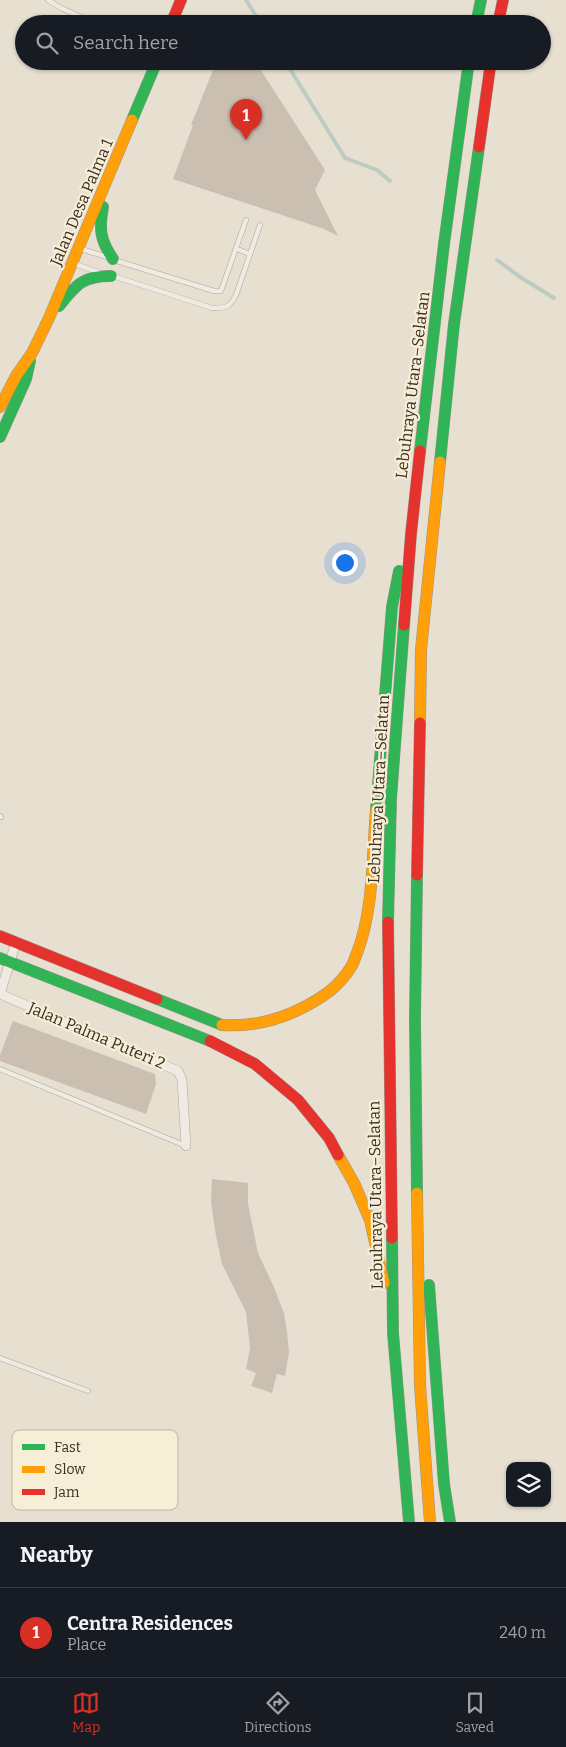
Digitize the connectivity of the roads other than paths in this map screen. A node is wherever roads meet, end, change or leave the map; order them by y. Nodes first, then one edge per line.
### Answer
1 (48, 0) edge
2 (180, 0) edge
3 (481, 0) edge
4 (503, 0) edge
5 (77, 15) edge
6 (175, 15) edge
7 (478, 15) edge
8 (500, 15) edge
9 (153, 70) edge
10 (468, 70) edge
11 (490, 70) edge
12 (107, 182) junction
13 (246, 220) dead end
14 (260, 225) dead end
15 (80, 248) junction
16 (237, 249) junction
17 (250, 254) junction
18 (113, 259) junction
19 (73, 264) junction
20 (111, 276) junction
21 (49, 318) junction
22 (32, 353) junction
23 (0, 407) edge
24 (0, 437) edge
25 (411, 534) junction
26 (0, 936) edge
27 (16, 942) junction
28 (5, 960) edge
29 (0, 994) edge
30 (0, 1069) edge
31 (416, 1110) junction
32 (186, 1146) joint
33 (393, 1332) junction
34 (0, 1358) edge
35 (88, 1391) dead end
36 (409, 1522) edge
37 (430, 1522) edge
38 (450, 1522) edge

1 - 5 lane
2 - 6 main road
3 - 7 main road
4 - 8 main road
9 - 12 main road, Jalan Desa Palma 1
10 - 25 main road, Lebuhraya Utara–Selatan
11 - 31 main road
12 - 15 main road, Jalan Desa Palma 1
12 - 18 main road
13 - 16 lane
14 - 17 lane
15 - 18 lane
15 - 19 main road, Jalan Desa Palma 1
16 - 17 lane
16 - 18 lane
17 - 20 lane
19 - 20 lane
19 - 21 main road, Jalan Desa Palma 1
20 - 21 main road
21 - 22 main road, Jalan Desa Palma 1
22 - 23 main road, Jalan Desa Palma 1
22 - 24 main road, Jalan Desa Palma 1
25 - 27 main road
25 - 33 main road, Lebuhraya Utara–Selatan
26 - 27 main road
27 - 28 street
28 - 29 street
28 - 33 main road
29 - 32 street, Jalan Palma Puteri 2
30 - 32 lane
31 - 37 main road
31 - 38 main road
33 - 36 main road, Lebuhraya Utara–Selatan
34 - 35 lane

